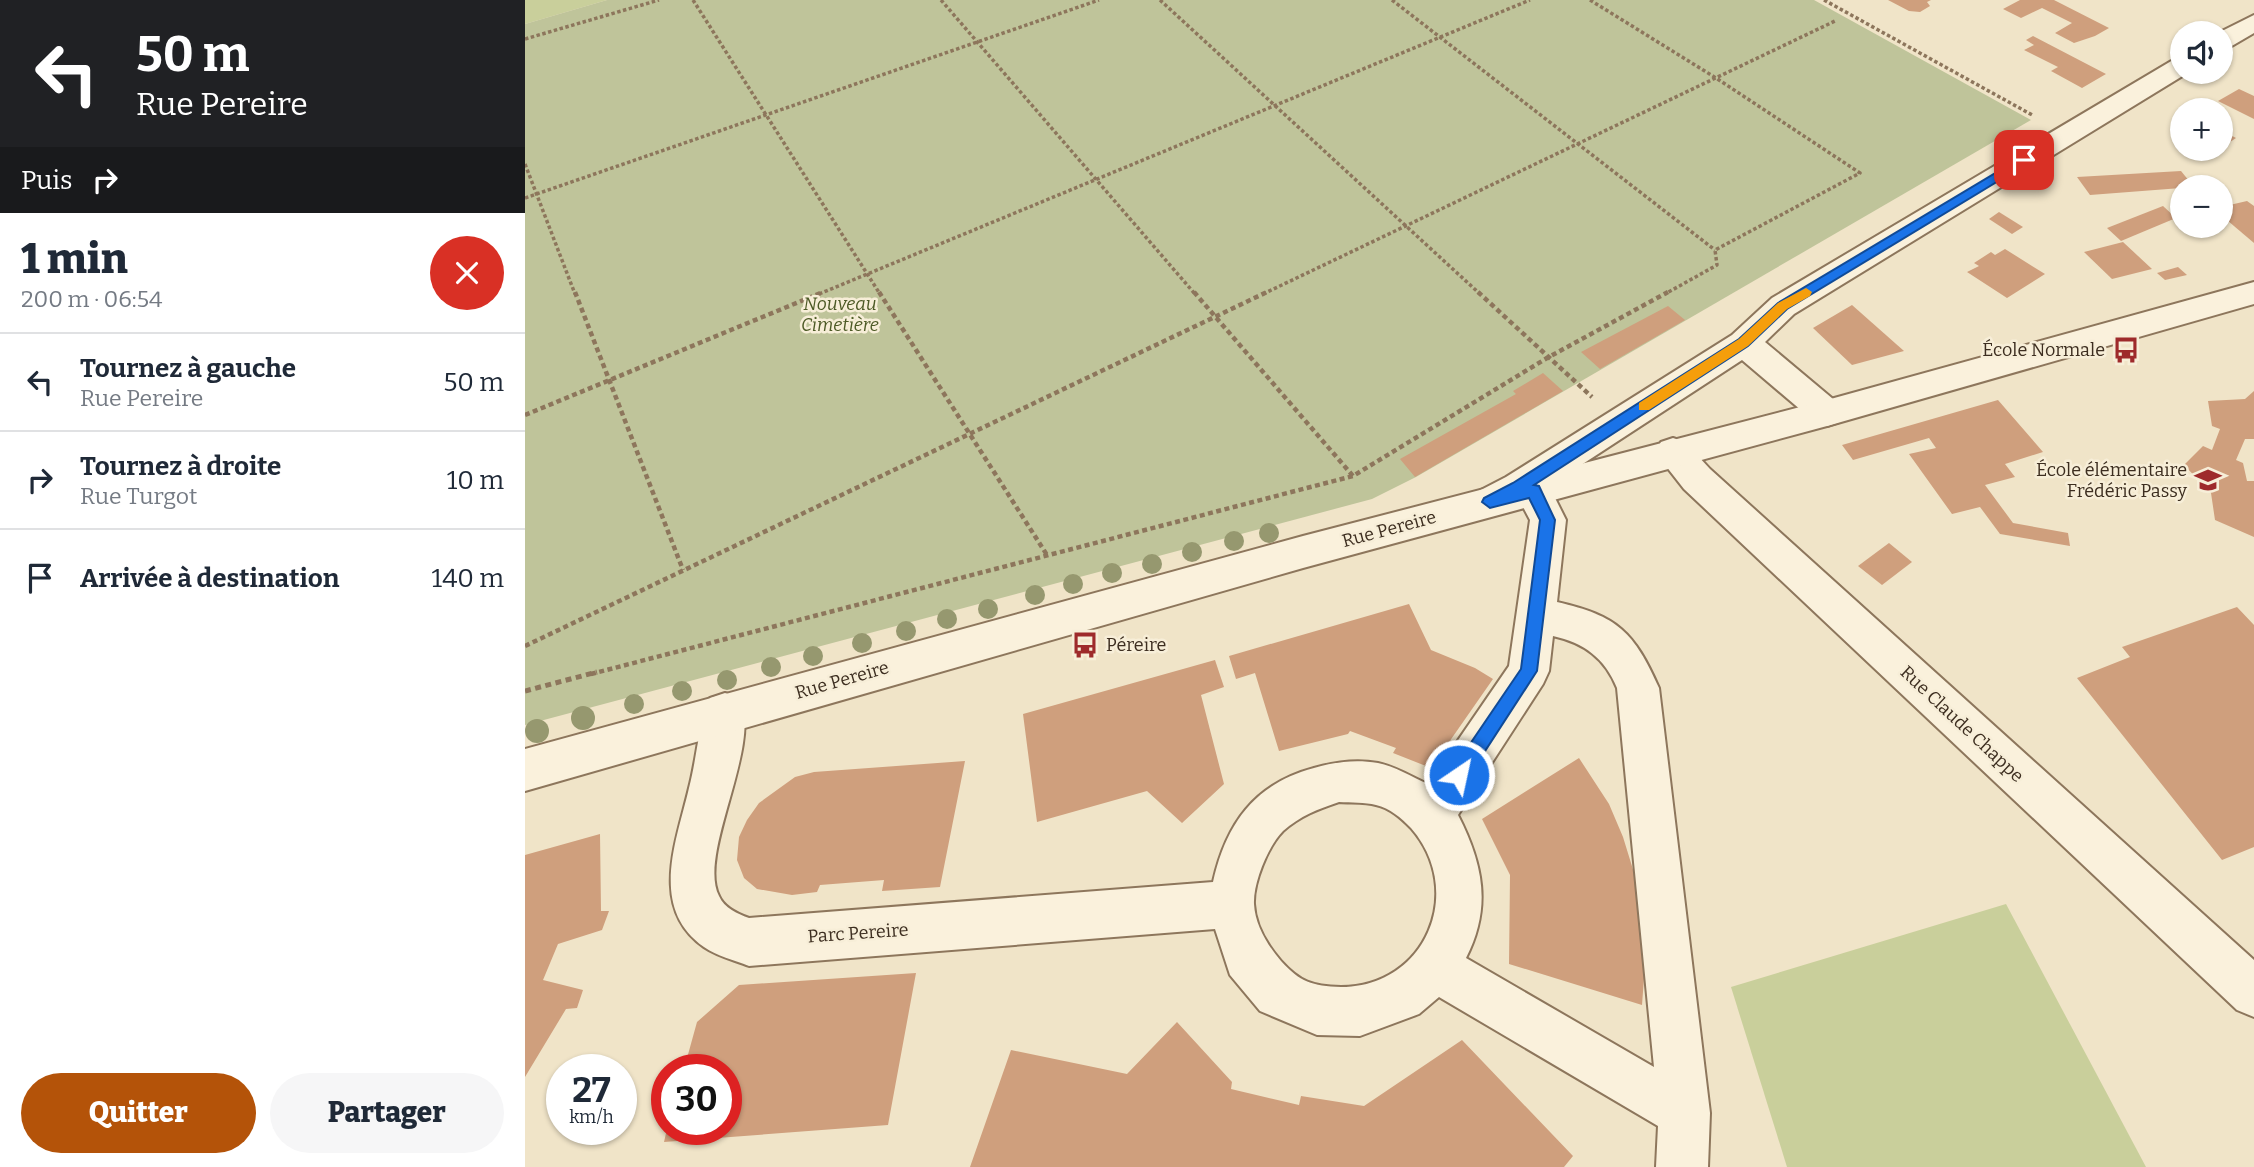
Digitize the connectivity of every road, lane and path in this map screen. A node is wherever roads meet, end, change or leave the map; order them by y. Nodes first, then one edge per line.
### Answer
1 (659, 0) edge
2 (693, 0) edge
3 (941, 0) edge
4 (1099, 0) edge
5 (1160, 0) edge
6 (1392, 0) edge
7 (1529, 0) edge
8 (1590, 0) edge
9 (1824, 0) edge
10 (1835, 21) dead end
11 (2254, 22) edge
12 (2233, 35) edge
13 (1440, 37) junction
14 (525, 39) edge
15 (978, 42) junction
16 (2170, 72) edge
17 (1716, 78) junction
18 (1274, 106) junction
19 (766, 115) junction
20 (2068, 135) junction
21 (1578, 144) junction
22 (525, 164) edge
23 (1096, 179) junction
24 (537, 194) junction
25 (525, 198) edge
26 (1405, 226) junction
27 (1715, 250) junction
28 (868, 273) junction
29 (2254, 293) edge
30 (1215, 317) junction
31 (1744, 342) junction
32 (1547, 358) junction
33 (609, 380) junction
34 (1827, 413) junction
35 (525, 415) edge
36 (1620, 422) junction
37 (969, 434) junction
38 (1673, 452) junction
39 (1353, 476) junction
40 (1533, 491) junction
41 (1490, 502) junction
42 (1047, 555) junction
43 (683, 570) junction
44 (1535, 615) junction
45 (525, 646) edge
46 (525, 691) edge
47 (726, 712) junction
48 (525, 770) edge
49 (1431, 817) junction
50 (1231, 904) junction
51 (1435, 967) junction
52 (2254, 993) edge
53 (1684, 1113) junction
54 (1682, 1167) edge

1 - 14 path
2 - 19 path
3 - 15 path
4 - 15 path
5 - 18 path
6 - 13 path
7 - 13 path
8 - 17 path
9 - 20 path
10 - 17 path
11 - 12 street
13 - 18 path
13 - 21 path
15 - 19 path
15 - 23 path
16 - 20 street
17 - 21 path
17 - 27 path
18 - 23 path
18 - 26 path
19 - 24 path
19 - 28 path
20 - 31 street
21 - 26 path
21 - 27 path
22 - 24 path
23 - 28 path
23 - 30 path
24 - 25 path
24 - 33 path
26 - 30 path
26 - 32 path
27 - 32 path
28 - 33 path
28 - 37 path
29 - 34 street, Rue Pereire
30 - 37 path
30 - 39 path
31 - 34 street
31 - 36 street
32 - 36 path
32 - 39 path
33 - 35 path
33 - 43 path
34 - 38 street, Rue Pereire
36 - 41 street
37 - 42 path
37 - 43 path
38 - 40 street, Rue Pereire
38 - 52 street, Rue Claude Chappe
39 - 42 path
40 - 41 street, Rue Pereire
40 - 44 street
41 - 47 street, Rue Pereire
42 - 46 path
43 - 45 path
44 - 49 street
44 - 53 street
47 - 48 street, Rue Pereire
47 - 50 street, Parc Pereire
49 - 50 street
49 - 51 street
50 - 51 street
51 - 53 street
53 - 54 street

